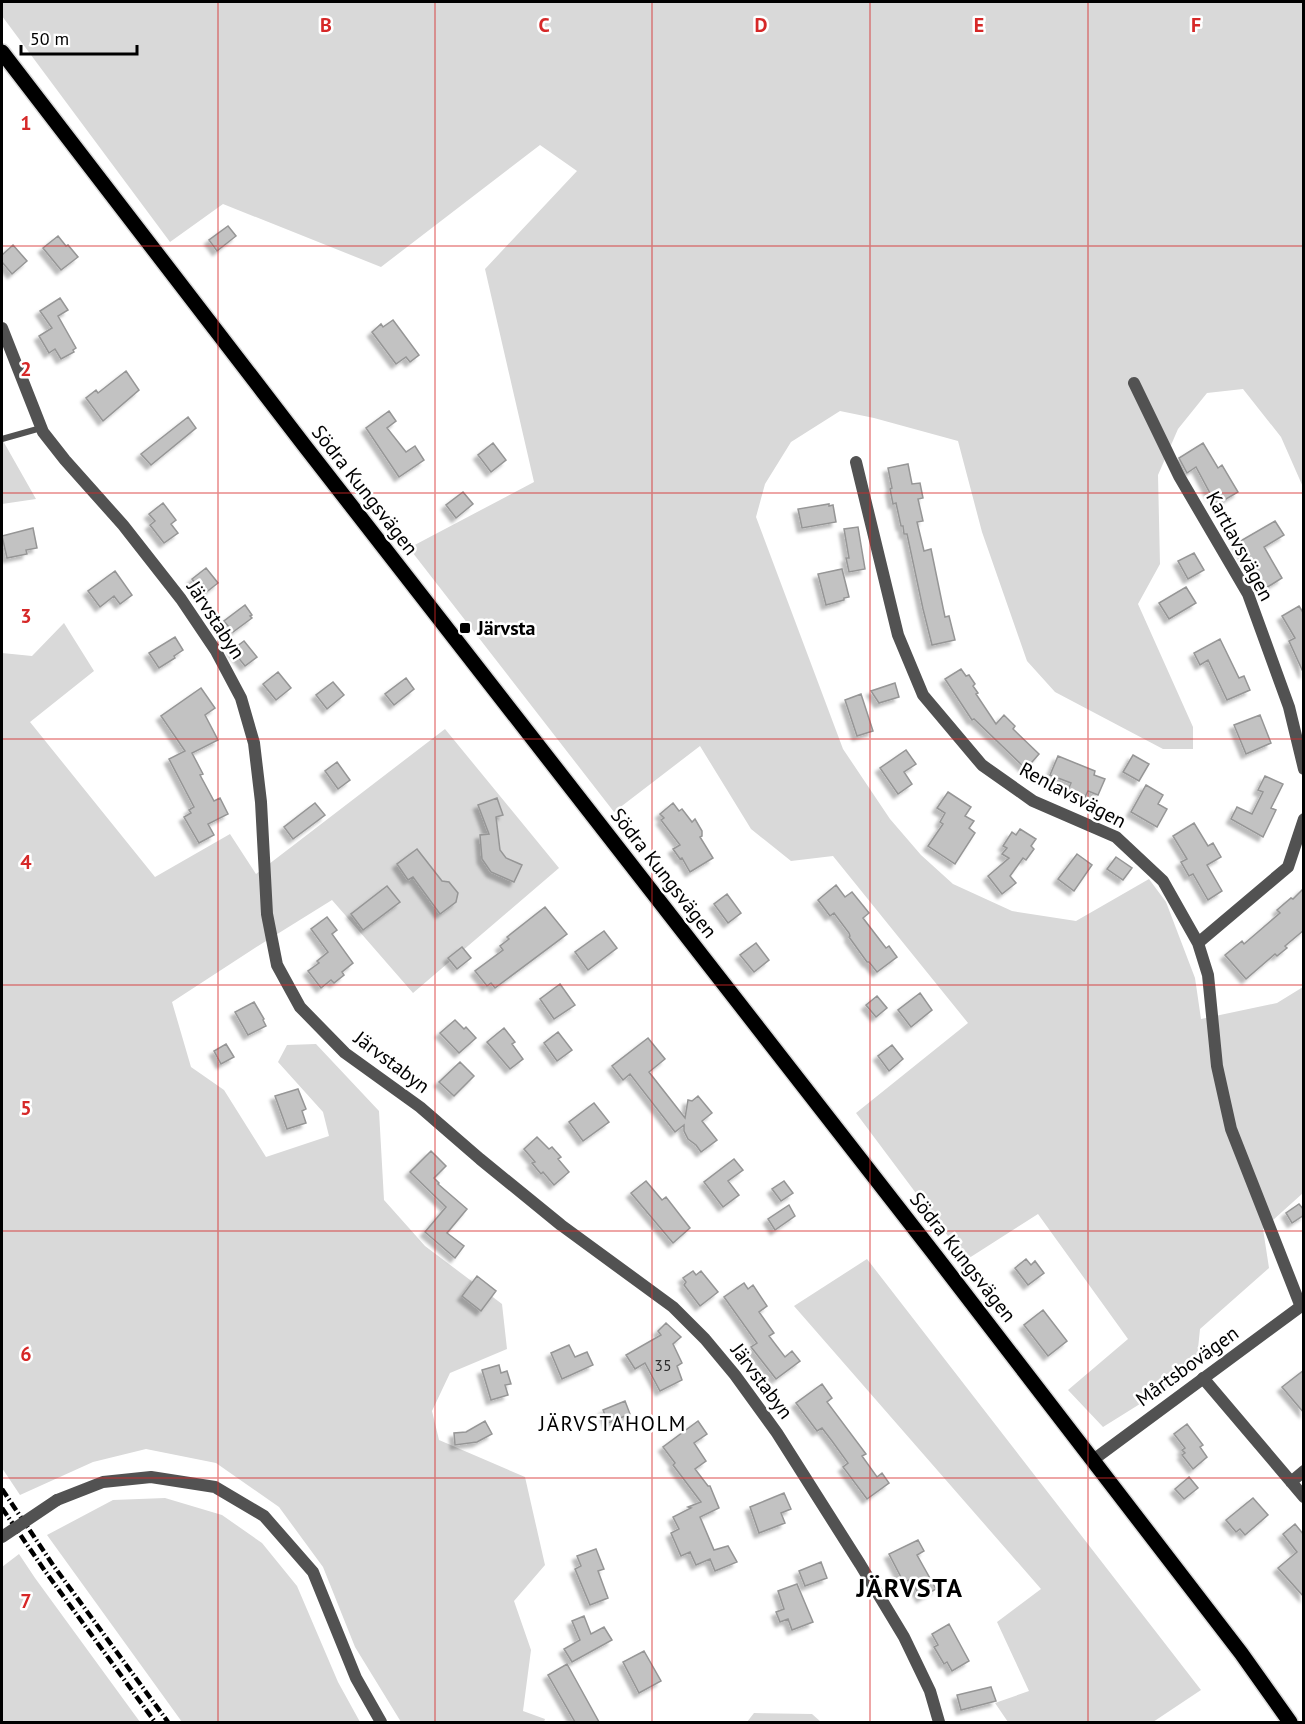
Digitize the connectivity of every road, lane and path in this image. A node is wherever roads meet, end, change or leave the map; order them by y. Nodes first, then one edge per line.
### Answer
1 (2, 51) edge
2 (2, 328) edge
3 (1134, 383) dead end
4 (41, 428) junction
5 (2, 439) edge
6 (856, 462) dead end
7 (1304, 769) edge
8 (1304, 819) edge
9 (1198, 943) junction
10 (1302, 1305) edge
11 (1203, 1378) junction
12 (1093, 1460) junction
13 (1304, 1471) edge
14 (1291, 1482) junction
15 (1304, 1497) edge
16 (2, 1537) edge
17 (381, 1722) edge
18 (939, 1722) edge
19 (1290, 1722) edge

1 - 12 main road, Södra Kungsvägen
2 - 4 street, Järvstabyn
3 - 7 street, Kartlavsvägen
4 - 5 lane
4 - 18 street, Järvstabyn
6 - 9 street, Renlavsvägen
8 - 9 street
9 - 10 street, Renlavsvägen
10 - 11 street, Mårtsbovägen
11 - 12 street, Mårtsbovägen
11 - 14 street
12 - 19 main road, Södra Kungsvägen
13 - 14 street
14 - 15 street
16 - 17 street, bridge

